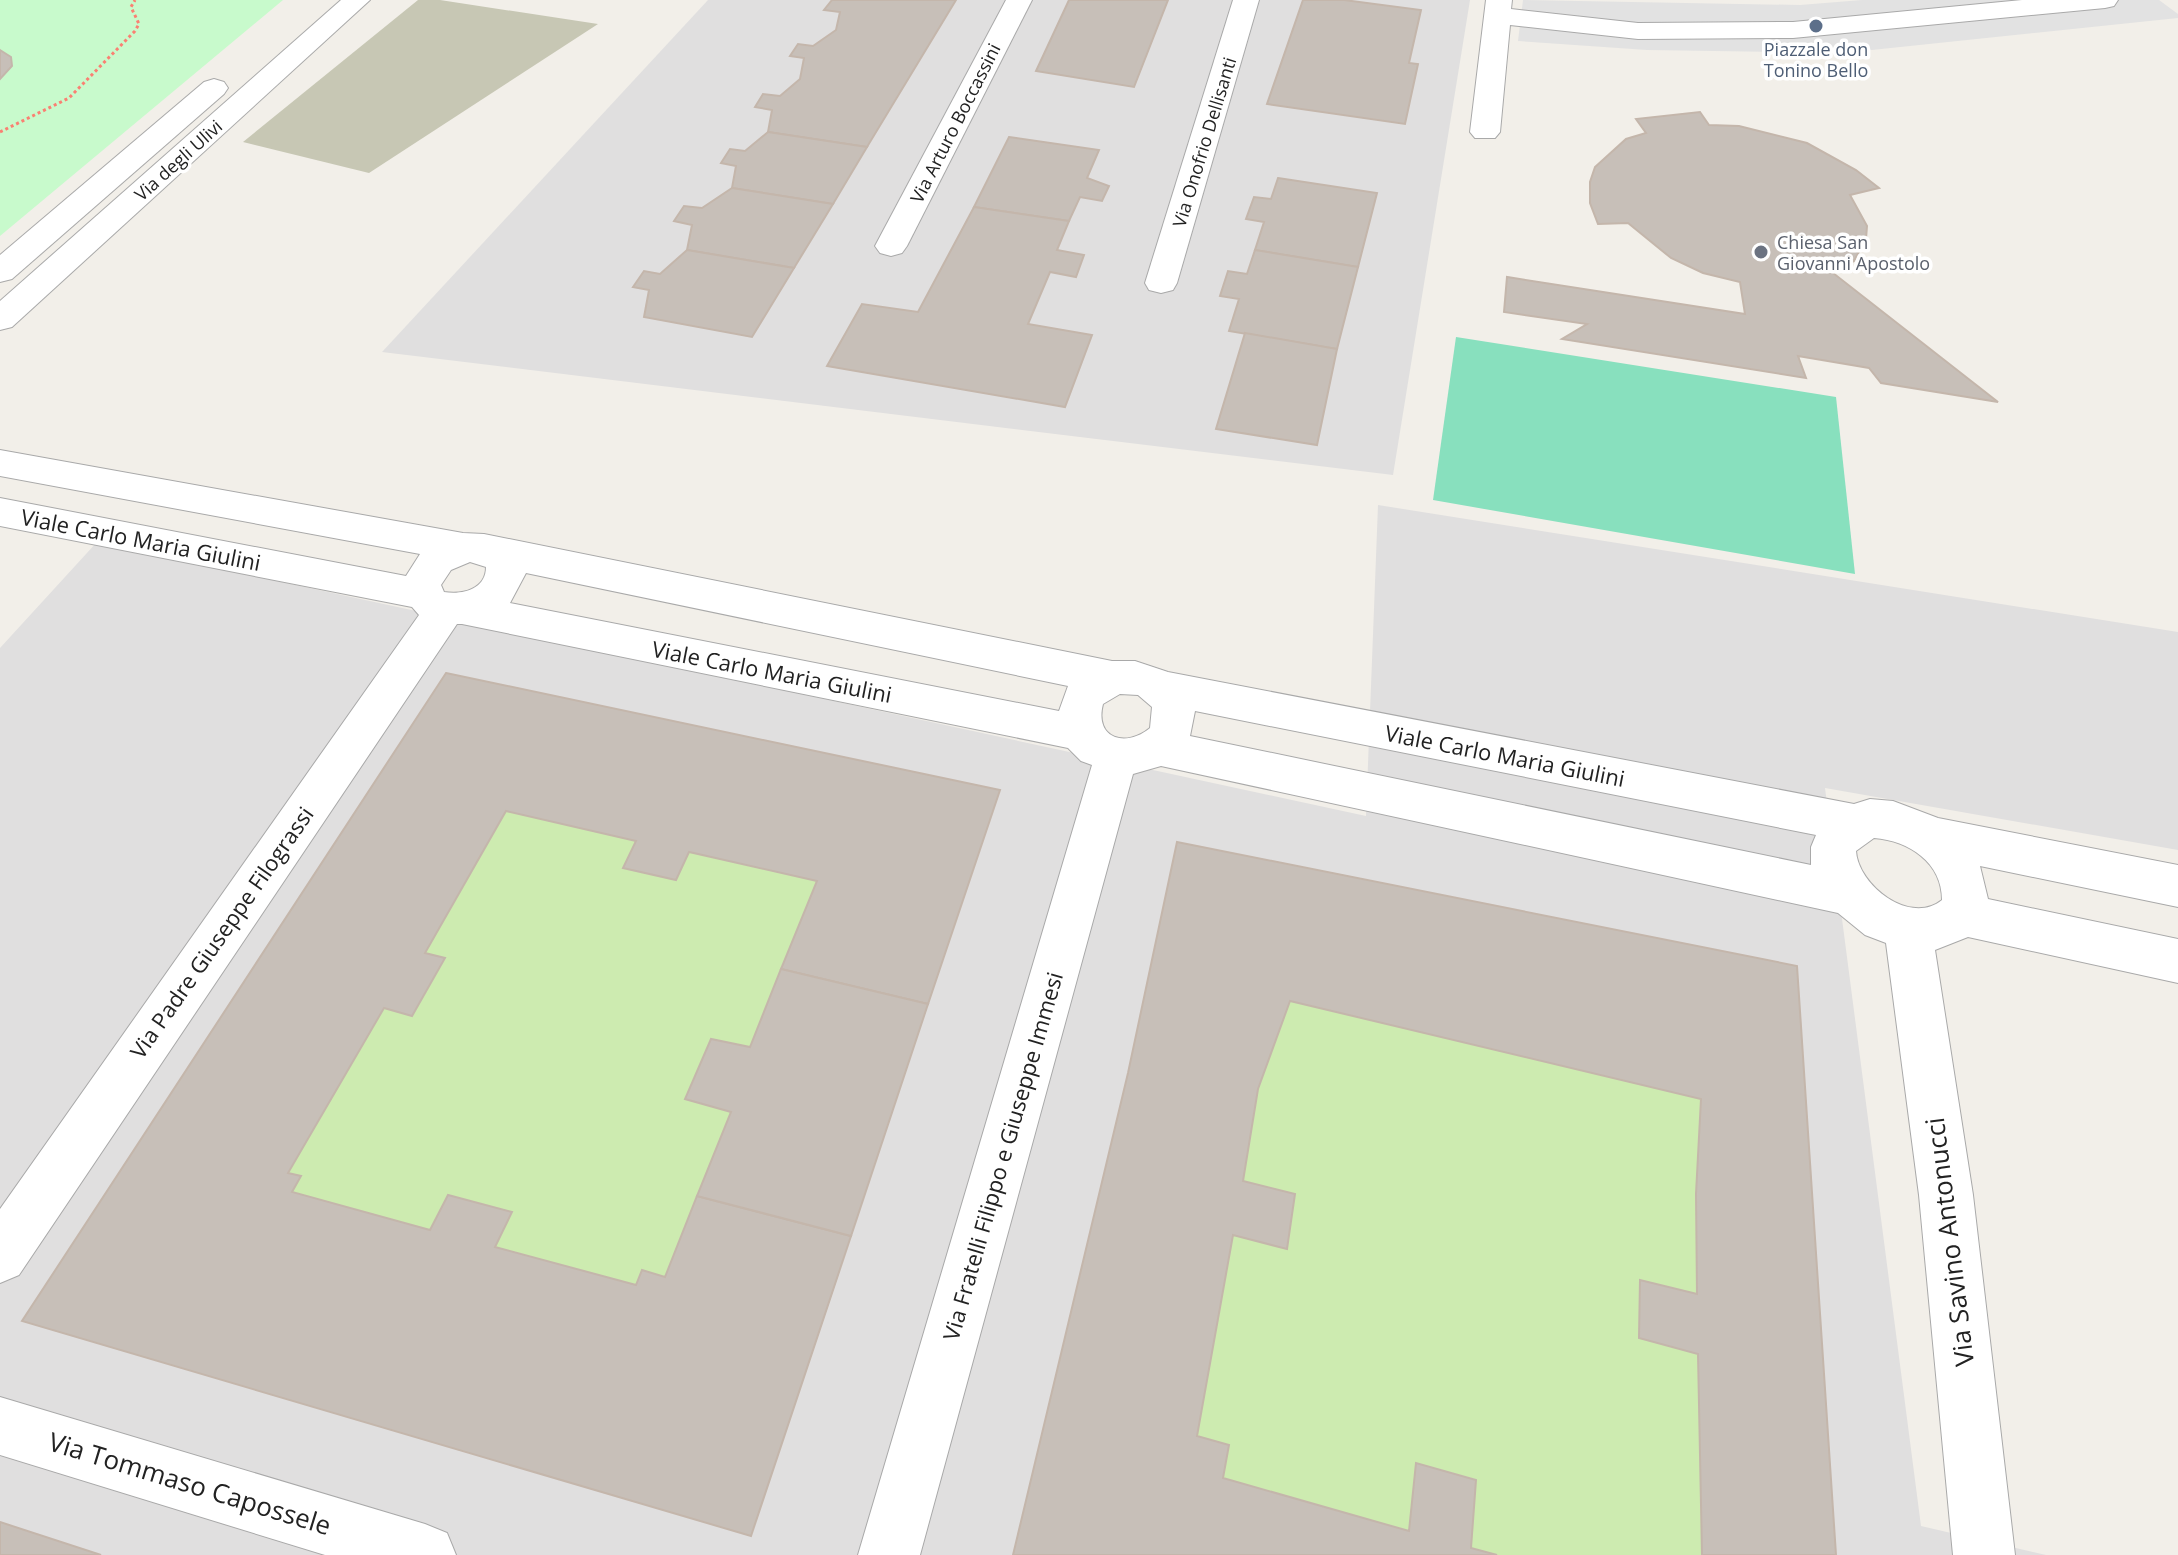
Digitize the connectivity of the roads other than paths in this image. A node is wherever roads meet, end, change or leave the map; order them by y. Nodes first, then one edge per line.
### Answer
1 (316, 0) edge
2 (357, 0) edge
3 (1019, 0) edge
4 (1246, 0) edge
5 (2105, 0) edge
6 (1498, 8) edge
7 (269, 40) dead end
8 (234, 71) dead end
9 (1485, 132) dead end
10 (891, 246) dead end
11 (0, 272) edge
12 (0, 281) edge
13 (1161, 283) dead end
14 (36, 287) junction
15 (0, 319) edge
16 (0, 463) edge
17 (0, 512) edge
18 (481, 551) junction
19 (444, 604) junction
20 (1112, 678) junction
21 (1159, 687) junction
22 (1119, 746) junction
23 (1852, 823) junction
24 (1931, 836) junction
25 (2178, 886) edge
26 (1848, 894) junction
27 (1960, 914) junction
28 (1908, 929) junction
29 (2178, 961) edge
30 (0, 1256) edge
31 (0, 1426) edge
32 (425, 1555) edge
33 (889, 1555) edge
34 (1984, 1555) edge

1 - 7 street
2 - 14 street, Via degli Ulivi
3 - 10 street, Via Arturo Boccassini
4 - 13 street, Via Onofrio Dellisanti
5 - 6 street
6 - 9 street
8 - 11 street, Via degli Ulivi
12 - 14 street
14 - 15 street, Via degli Ulivi
16 - 18 street
17 - 19 street, Viale Carlo Maria Giulini
18 - 19 street, Via Padre Giuseppe Filograssi
18 - 19 street
18 - 20 street
19 - 22 street, Viale Carlo Maria Giulini
19 - 30 street, Via Padre Giuseppe Filograssi
20 - 21 street
20 - 22 street
21 - 22 street
21 - 23 street, Viale Carlo Maria Giulini
22 - 26 street, Viale Carlo Maria Giulini
22 - 33 street, Via Fratelli Filippo e Giuseppe Immesi
23 - 24 street
23 - 26 street
24 - 25 street
24 - 27 street
26 - 28 street
27 - 28 street
27 - 29 street
28 - 34 street, Via Savino Antonucci
31 - 32 street, Via Tommaso Capossele

